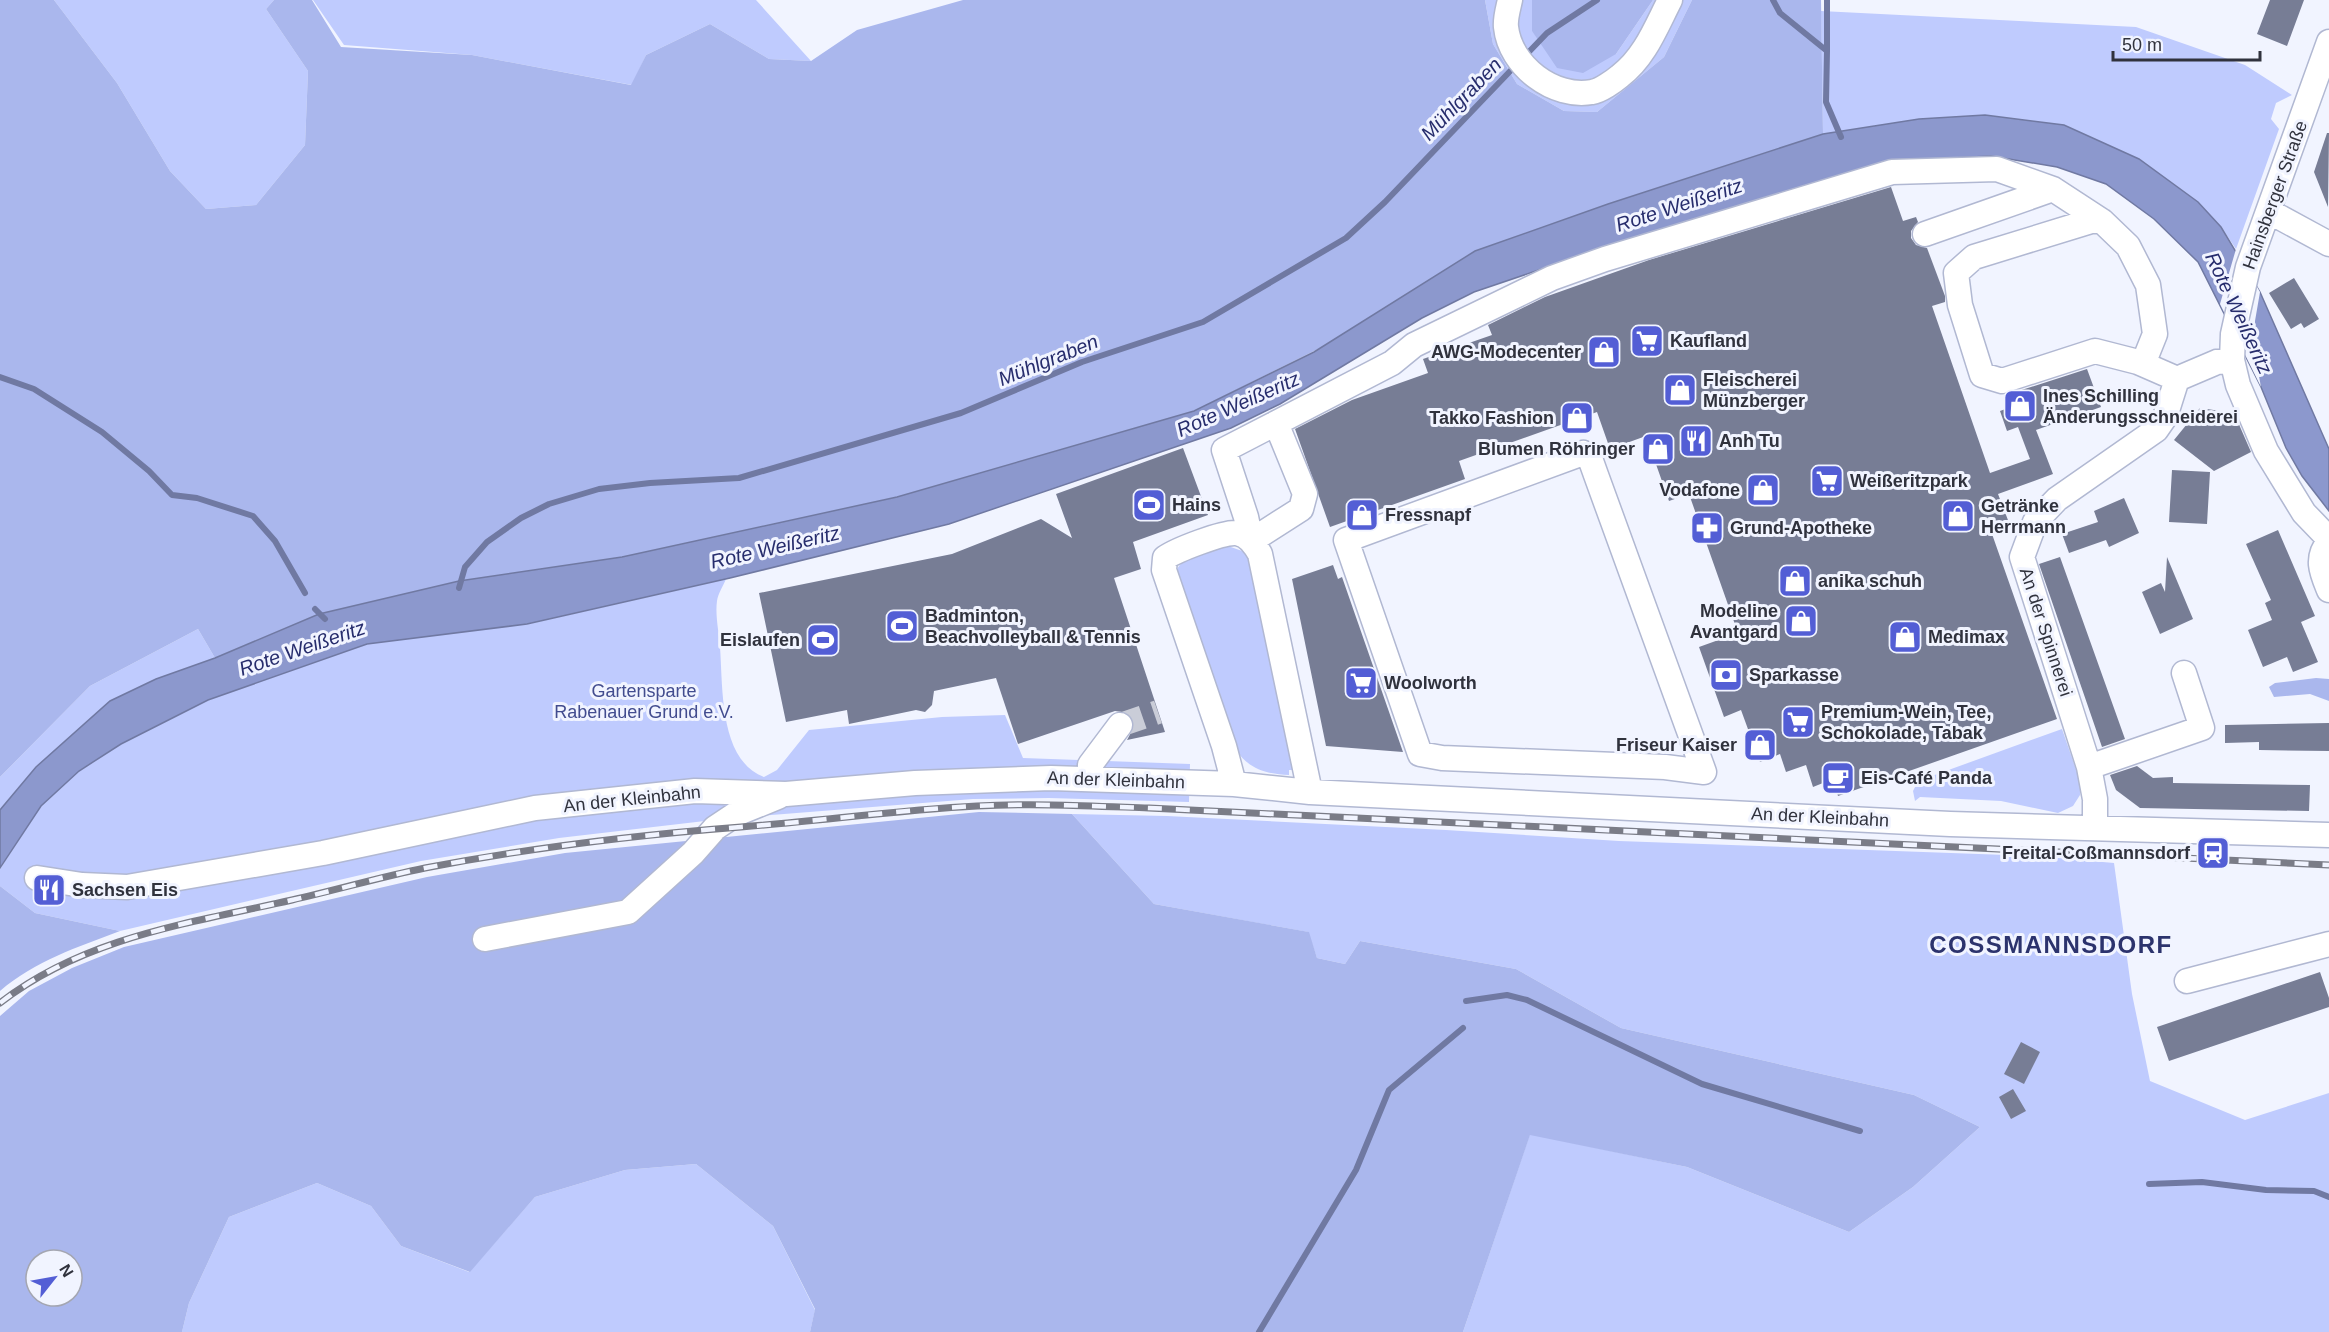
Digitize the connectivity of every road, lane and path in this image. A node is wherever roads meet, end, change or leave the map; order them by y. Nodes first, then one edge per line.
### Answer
1 (1510, 0) edge
2 (1670, 0) edge
3 (2329, 42) edge
4 (2053, 189) junction
5 (2270, 212) junction
6 (2102, 221) junction
7 (1925, 234) dead end
8 (2329, 244) edge
9 (2232, 360) junction
10 (2143, 364) junction
11 (2177, 379) junction
12 (1276, 423) junction
13 (1251, 540) junction
14 (2329, 541) edge
15 (2329, 590) edge
16 (2184, 673) dead end
17 (1120, 725) tunnel mouth
18 (1442, 758) junction
19 (2090, 767) junction
20 (1704, 772) junction
21 (1090, 779) junction
22 (1234, 784) junction
23 (1310, 792) junction
24 (786, 794) junction
25 (1441, 798) junction
26 (1713, 811) junction
27 (2096, 828) junction
28 (2329, 836) edge
29 (37, 878) dead end
30 (485, 939) dead end
31 (2329, 944) edge
32 (2187, 981) dead end

1 - 2 street
3 - 5 street, Hainsberger Straße
4 - 6 street
4 - 7 street
4 - 12 street
5 - 8 street
5 - 9 street, Hainsberger Straße
6 - 10 street
6 - 10 street
9 - 11 street
9 - 14 street, Hainsberger Straße
10 - 11 street
11 - 19 street, An der Spinnerei
12 - 13 street
12 - 13 street
13 - 22 street
13 - 23 street
14 - 15 street
16 - 19 street
17 - 21 street
18 - 20 street
18 - 20 street
18 - 25 street
19 - 27 street, An der Spinnerei
20 - 26 street
21 - 22 street, An der Kleinbahn
21 - 24 street, An der Kleinbahn
22 - 23 street, An der Kleinbahn
23 - 25 street, An der Kleinbahn
24 - 29 street, An der Kleinbahn
24 - 30 street
25 - 26 street, An der Kleinbahn
26 - 27 street, An der Kleinbahn
27 - 28 street, An der Kleinbahn
31 - 32 street

